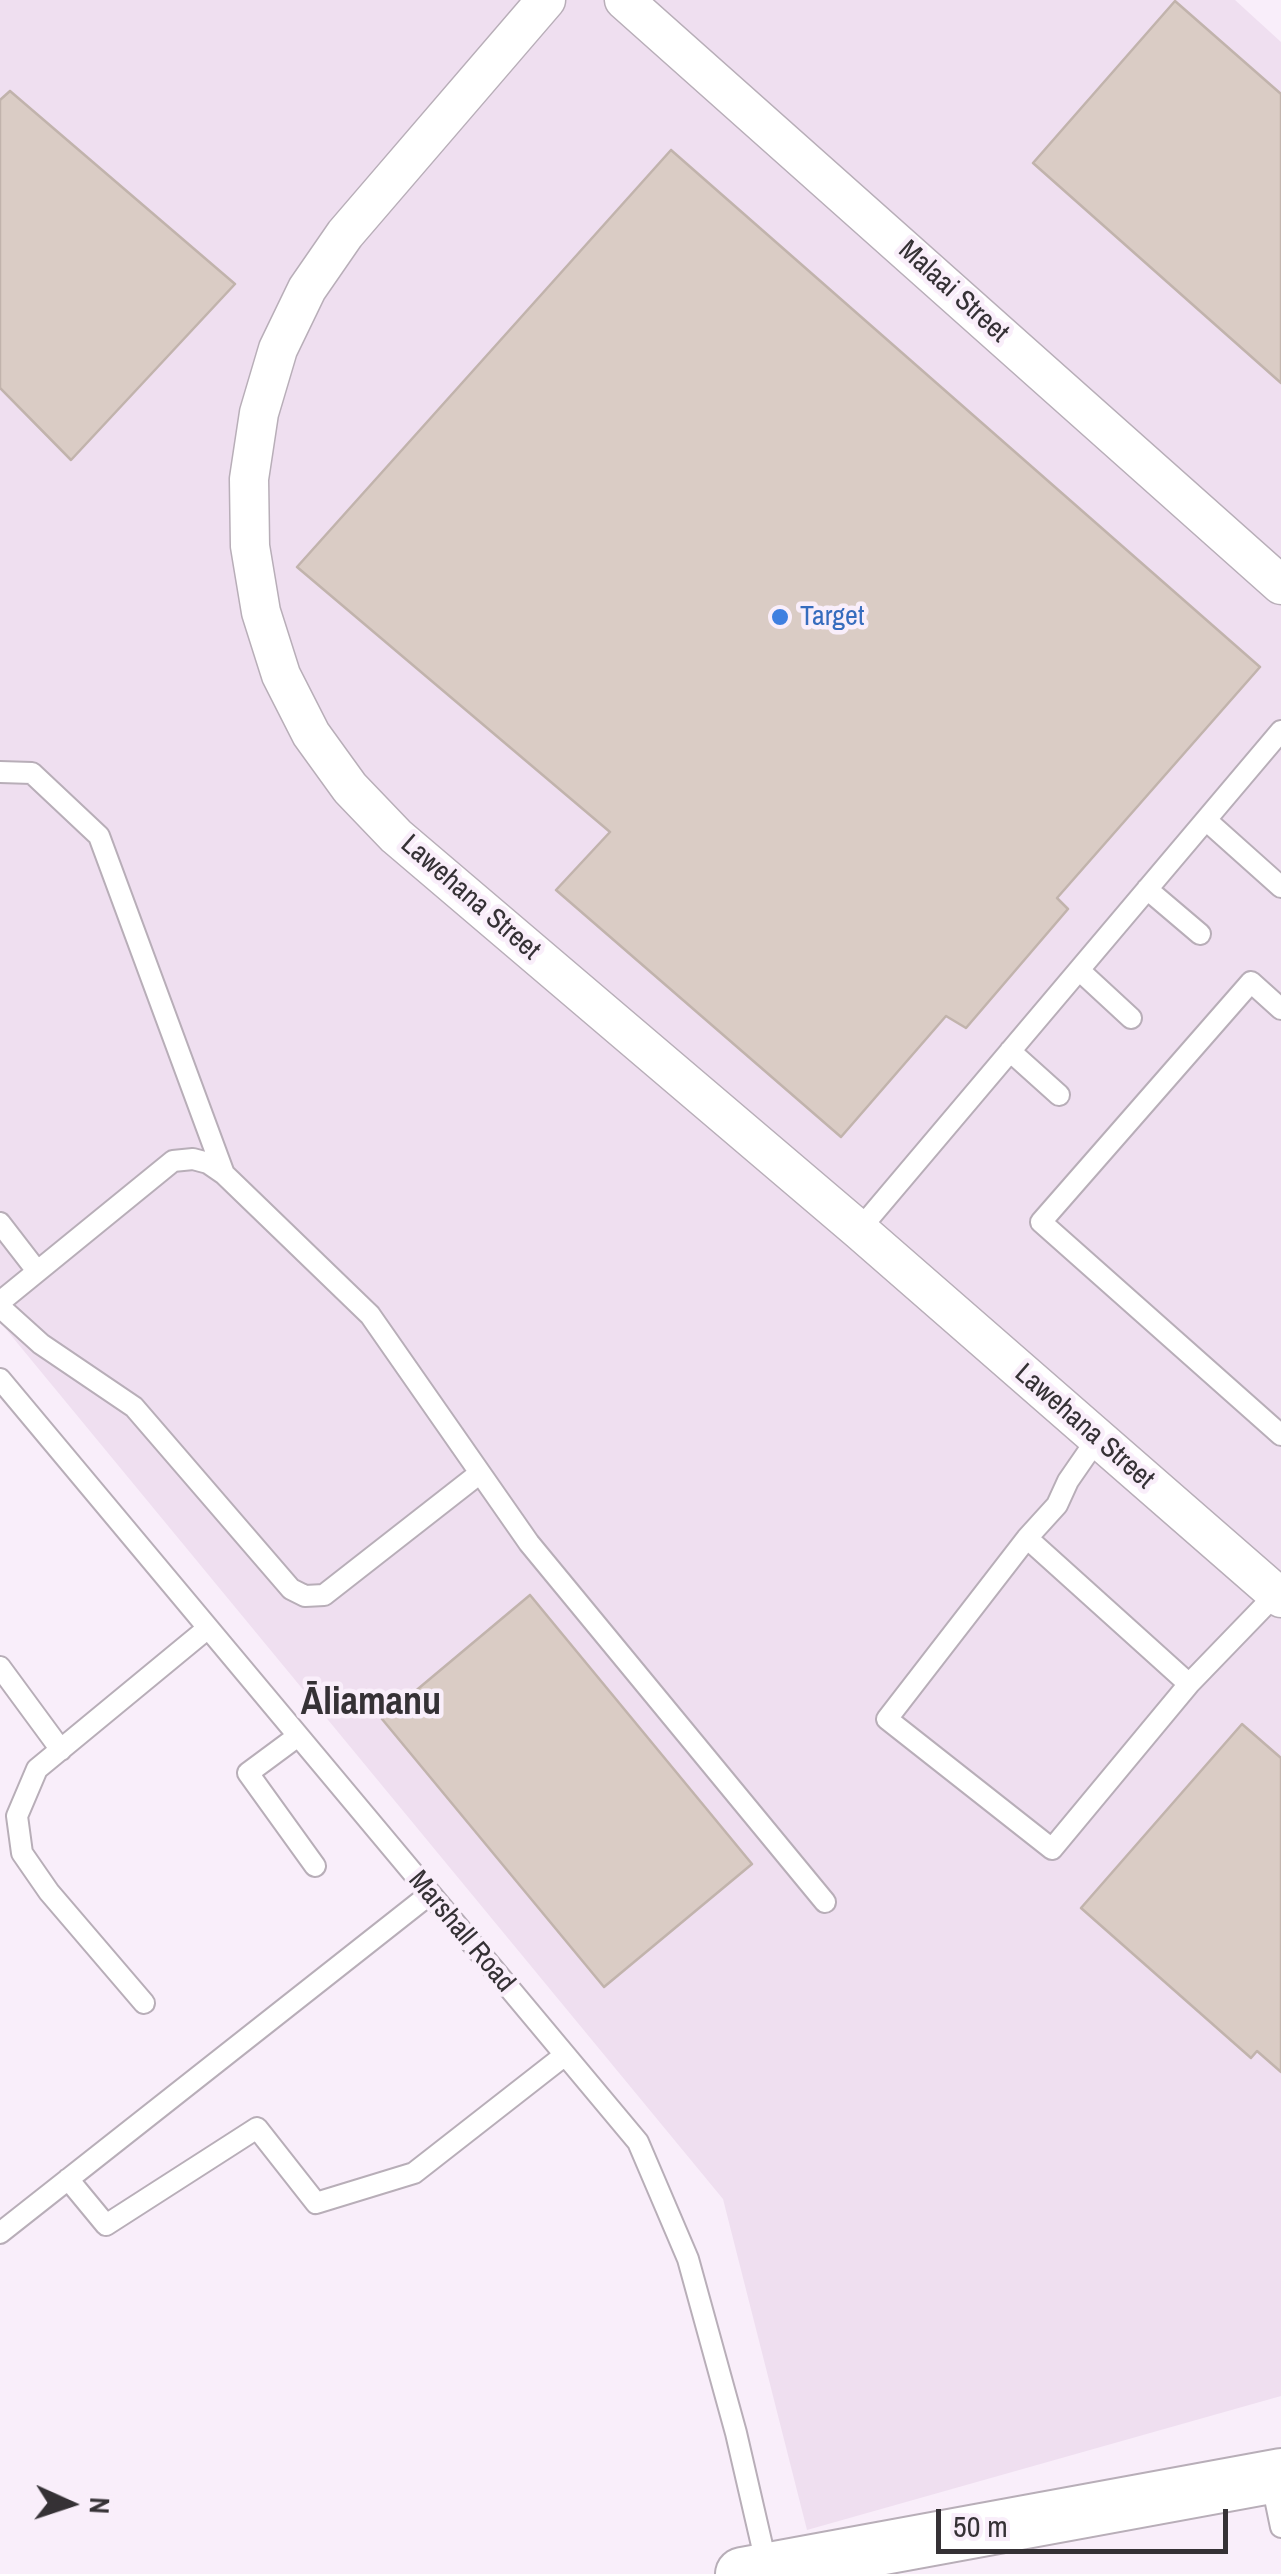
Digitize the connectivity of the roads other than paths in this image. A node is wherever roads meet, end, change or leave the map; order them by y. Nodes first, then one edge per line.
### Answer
1 (546, 0) edge
2 (624, 0) edge
3 (1281, 584) edge
4 (1281, 731) edge
5 (0, 772) edge
6 (1206, 820) junction
7 (1281, 888) edge
8 (1147, 889) junction
9 (1200, 934) dead end
10 (1079, 970) junction
11 (1281, 1009) edge
12 (1130, 1018) dead end
13 (1010, 1051) junction
14 (1059, 1095) dead end
15 (224, 1174) junction
16 (0, 1223) edge
17 (858, 1230) junction
18 (37, 1271) junction
19 (0, 1304) edge
20 (0, 1379) edge
21 (1281, 1436) edge
22 (1097, 1438) junction
23 (480, 1473) junction
24 (1027, 1538) junction
25 (1278, 1596) edge
26 (208, 1628) junction
27 (0, 1667) edge
28 (1189, 1684) junction
29 (298, 1736) junction
30 (61, 1750) junction
31 (314, 1866) dead end
32 (430, 1894) junction
33 (825, 1902) dead end
34 (144, 2003) dead end
35 (565, 2056) junction
36 (68, 2179) junction
37 (0, 2233) edge
38 (1276, 2476) edge
39 (1281, 2527) edge
40 (759, 2572) edge

1 - 17 street, Lawehana Street
2 - 3 street, Malaai Street
4 - 6 lane
5 - 15 lane
6 - 7 lane
6 - 8 lane
8 - 9 lane
8 - 10 lane
10 - 12 lane
10 - 13 lane
11 - 21 lane
13 - 14 lane
13 - 17 lane
15 - 18 lane
15 - 23 lane
16 - 18 lane
17 - 22 street, Lawehana Street
18 - 19 lane
19 - 23 lane
20 - 26 lane, Marshall Road
22 - 24 lane
22 - 25 street, Lawehana Street
23 - 33 lane
24 - 28 lane
24 - 28 lane
25 - 28 lane
26 - 29 lane, Marshall Road
26 - 30 lane
27 - 30 lane
29 - 31 lane
29 - 32 lane, Marshall Road
30 - 34 lane
32 - 35 lane, Marshall Road
32 - 36 lane
35 - 36 lane
35 - 40 lane, Marshall Road
36 - 37 lane
38 - 39 lane
38 - 40 main road

